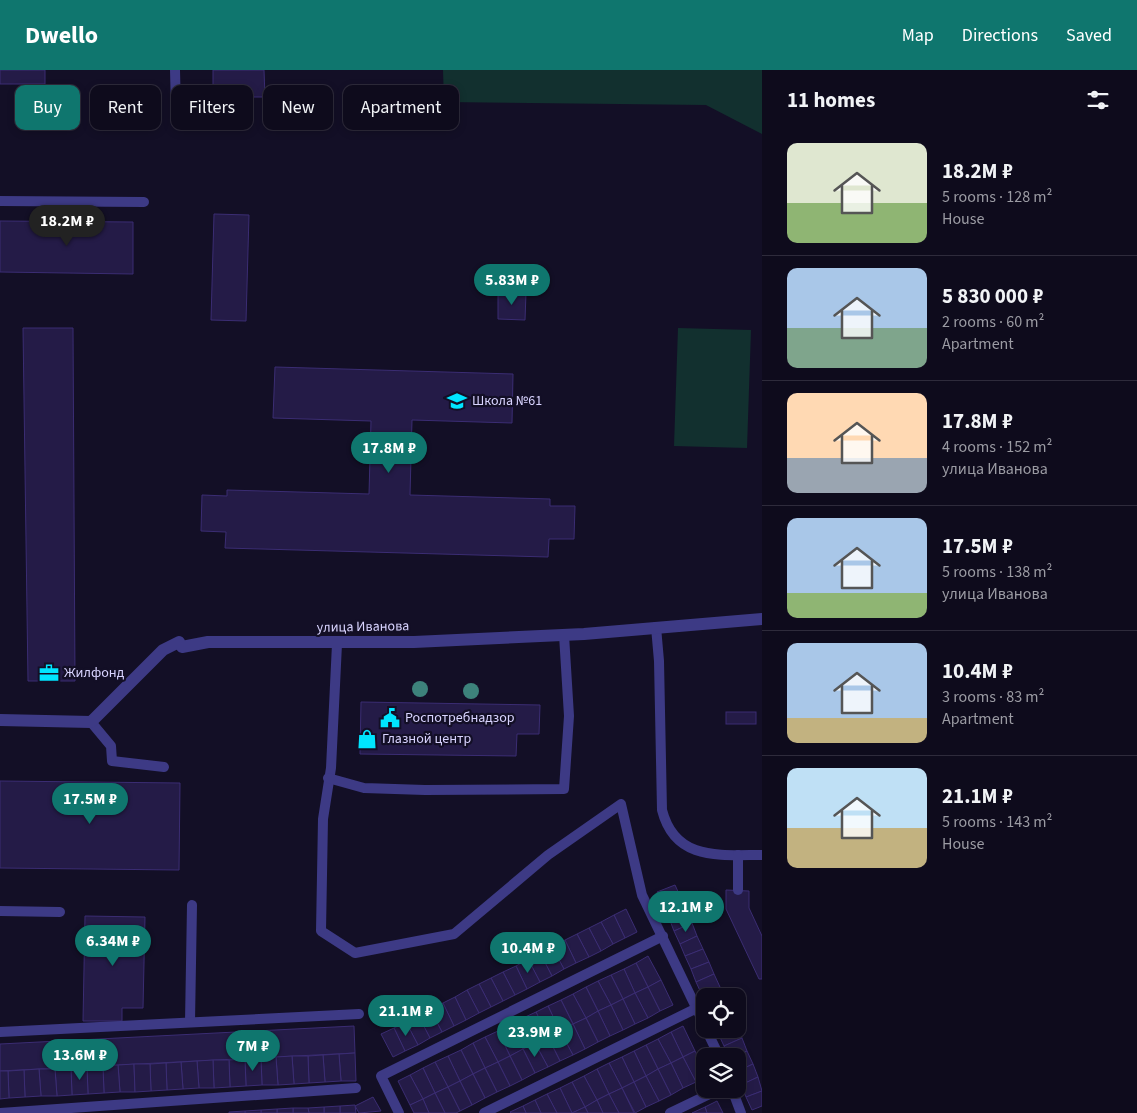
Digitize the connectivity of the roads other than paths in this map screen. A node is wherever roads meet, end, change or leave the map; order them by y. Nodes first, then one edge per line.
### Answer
1 (175, 70) edge
2 (175, 85) edge
3 (0, 201) edge
4 (144, 202) dead end
5 (762, 618) edge
6 (656, 627) junction
7 (564, 635) junction
8 (338, 644) junction
9 (0, 720) edge
10 (91, 722) junction
11 (164, 767) dead end
12 (328, 778) junction
13 (738, 855) junction
14 (762, 855) edge
15 (738, 890) dead end
16 (192, 905) dead end
17 (0, 910) edge
18 (60, 912) dead end
19 (663, 936) junction
20 (696, 1006) edge
21 (696, 1008) edge
22 (359, 1014) dead end
23 (190, 1022) junction
24 (0, 1032) edge
25 (356, 1088) dead end
26 (701, 1098) edge
27 (735, 1098) edge
28 (0, 1112) edge
29 (399, 1113) edge
30 (484, 1113) edge
31 (670, 1113) edge
32 (741, 1113) edge

1 - 2 lane
3 - 4 lane
5 - 6 street, улица Иванова
6 - 7 street, улица Иванова
6 - 13 lane
7 - 8 street, улица Иванова
7 - 12 lane
8 - 10 street, улица Иванова
8 - 12 lane
9 - 10 street
10 - 11 lane
12 - 19 lane
13 - 14 lane
13 - 15 lane
16 - 23 lane
17 - 18 lane
19 - 20 lane
19 - 29 lane
21 - 30 lane
22 - 23 lane
23 - 24 lane
25 - 28 lane
26 - 31 lane
27 - 32 lane

